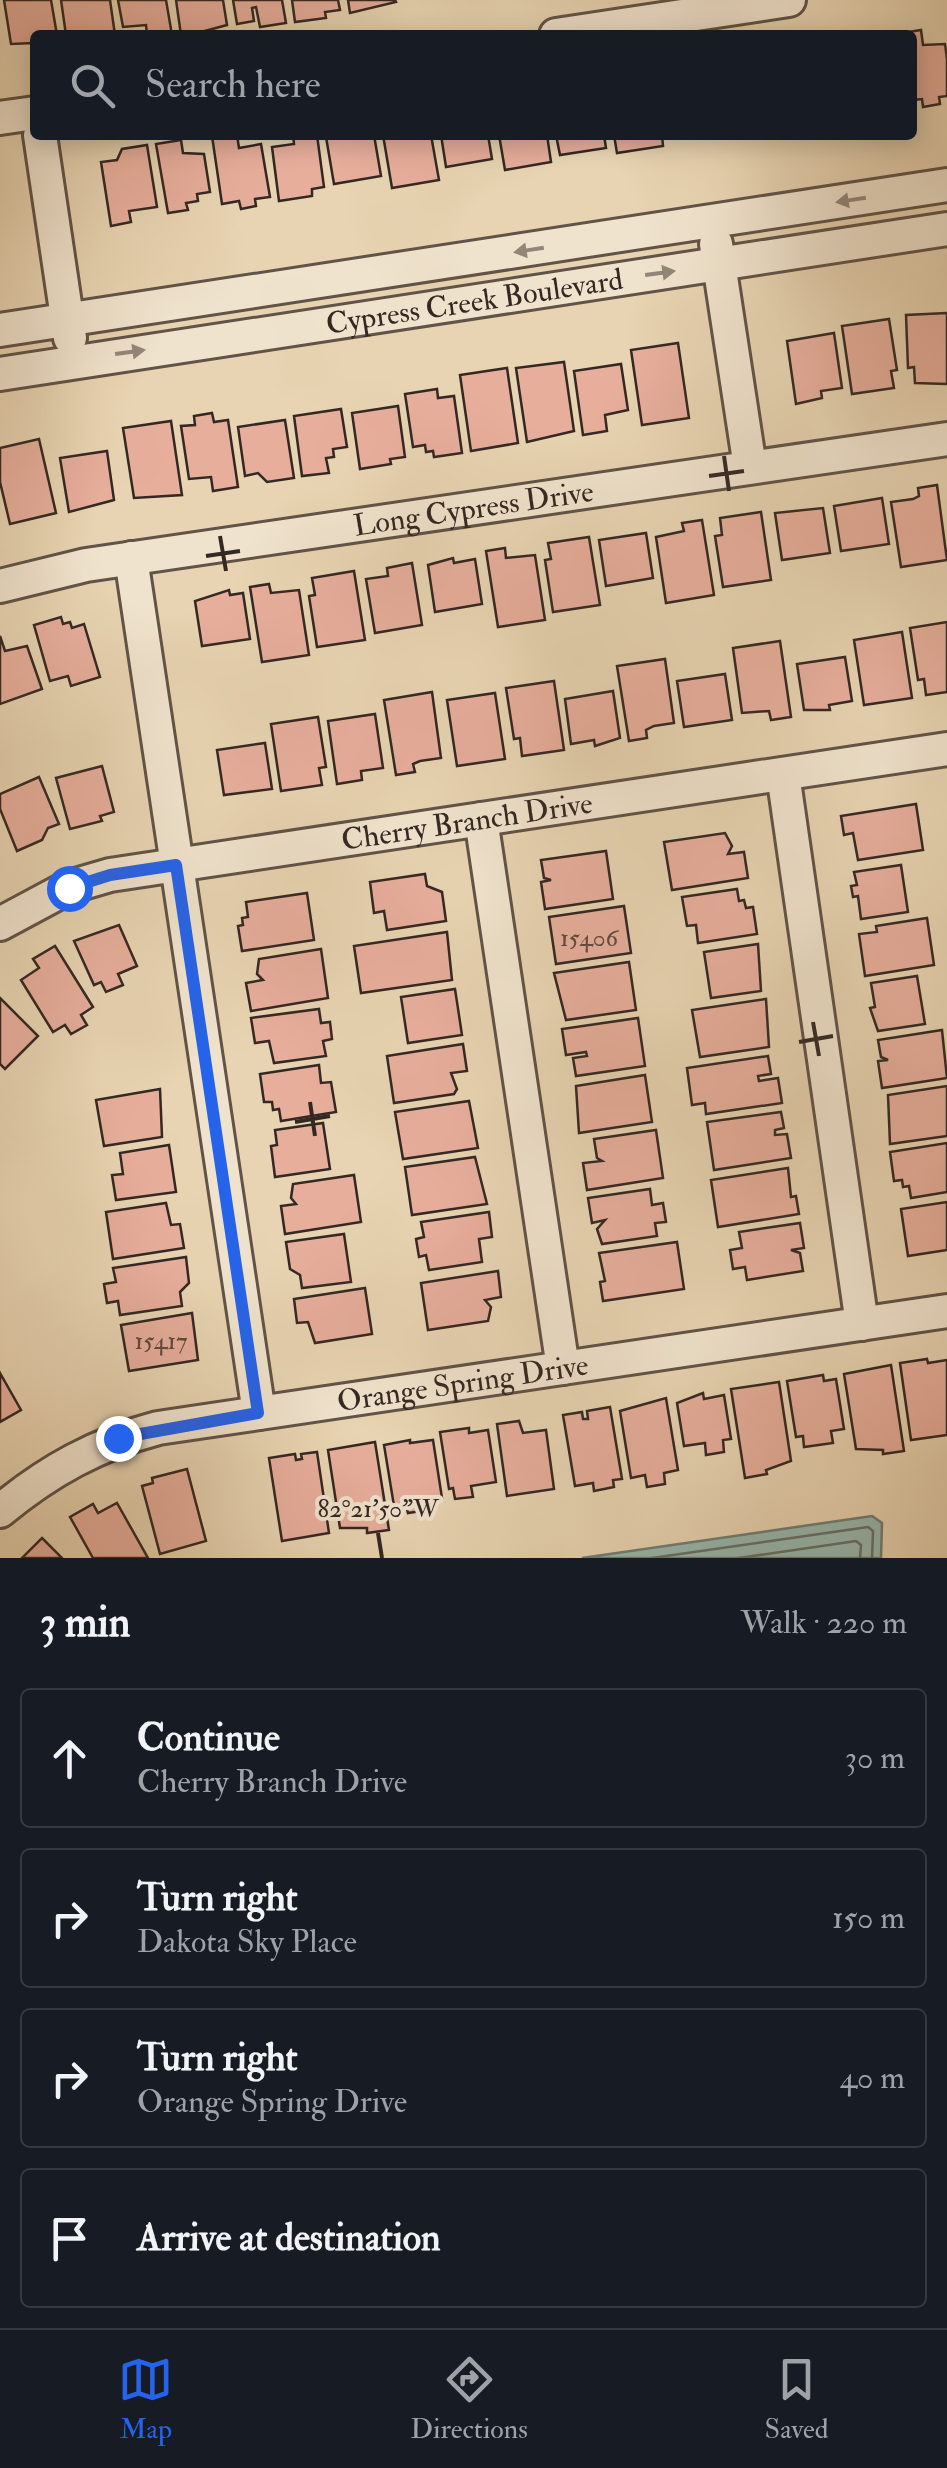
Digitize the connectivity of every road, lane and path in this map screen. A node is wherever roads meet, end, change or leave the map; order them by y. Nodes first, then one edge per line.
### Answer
1 (789, 0) edge
2 (589, 30) edge
3 (30, 114) edge
4 (0, 118) edge
5 (41, 140) edge
6 (947, 185) edge
7 (713, 222) junction
8 (947, 229) edge
9 (720, 264) junction
10 (67, 319) junction
11 (0, 330) edge
12 (74, 360) junction
13 (0, 374) edge
14 (947, 439) edge
15 (750, 466) junction
16 (131, 558) junction
17 (0, 586) edge
18 (947, 749) edge
19 (783, 774) junction
20 (481, 819) junction
21 (176, 865) junction
22 (0, 924) edge
23 (947, 1311) edge
24 (862, 1324) junction
25 (563, 1368) junction
26 (258, 1413) junction
27 (0, 1511) edge

1 - 2 street
3 - 4 street
5 - 10 street
6 -> 7 street, Cypress Creek Boulevard
7 - 9 street
7 -> 10 street, Cypress Creek Boulevard
8 - 9 street, Cypress Creek Boulevard
12 -> 9 street, Cypress Creek Boulevard
9 - 15 street
10 - 11 street, Cypress Creek Boulevard
10 - 12 street
12 - 13 street, Cypress Creek Boulevard
14 - 15 street, Long Cypress Drive
15 - 16 street, Long Cypress Drive
16 - 17 street, Long Cypress Drive
16 - 21 street
18 - 19 street, Cherry Branch Drive
19 - 20 street, Cherry Branch Drive
19 - 24 street
20 - 21 street, Cherry Branch Drive
20 - 25 street
21 - 22 street, Cherry Branch Drive
21 - 26 street
23 - 24 street, Orange Spring Drive
24 - 25 street, Orange Spring Drive
25 - 26 street, Orange Spring Drive
26 - 27 street, Orange Spring Drive

